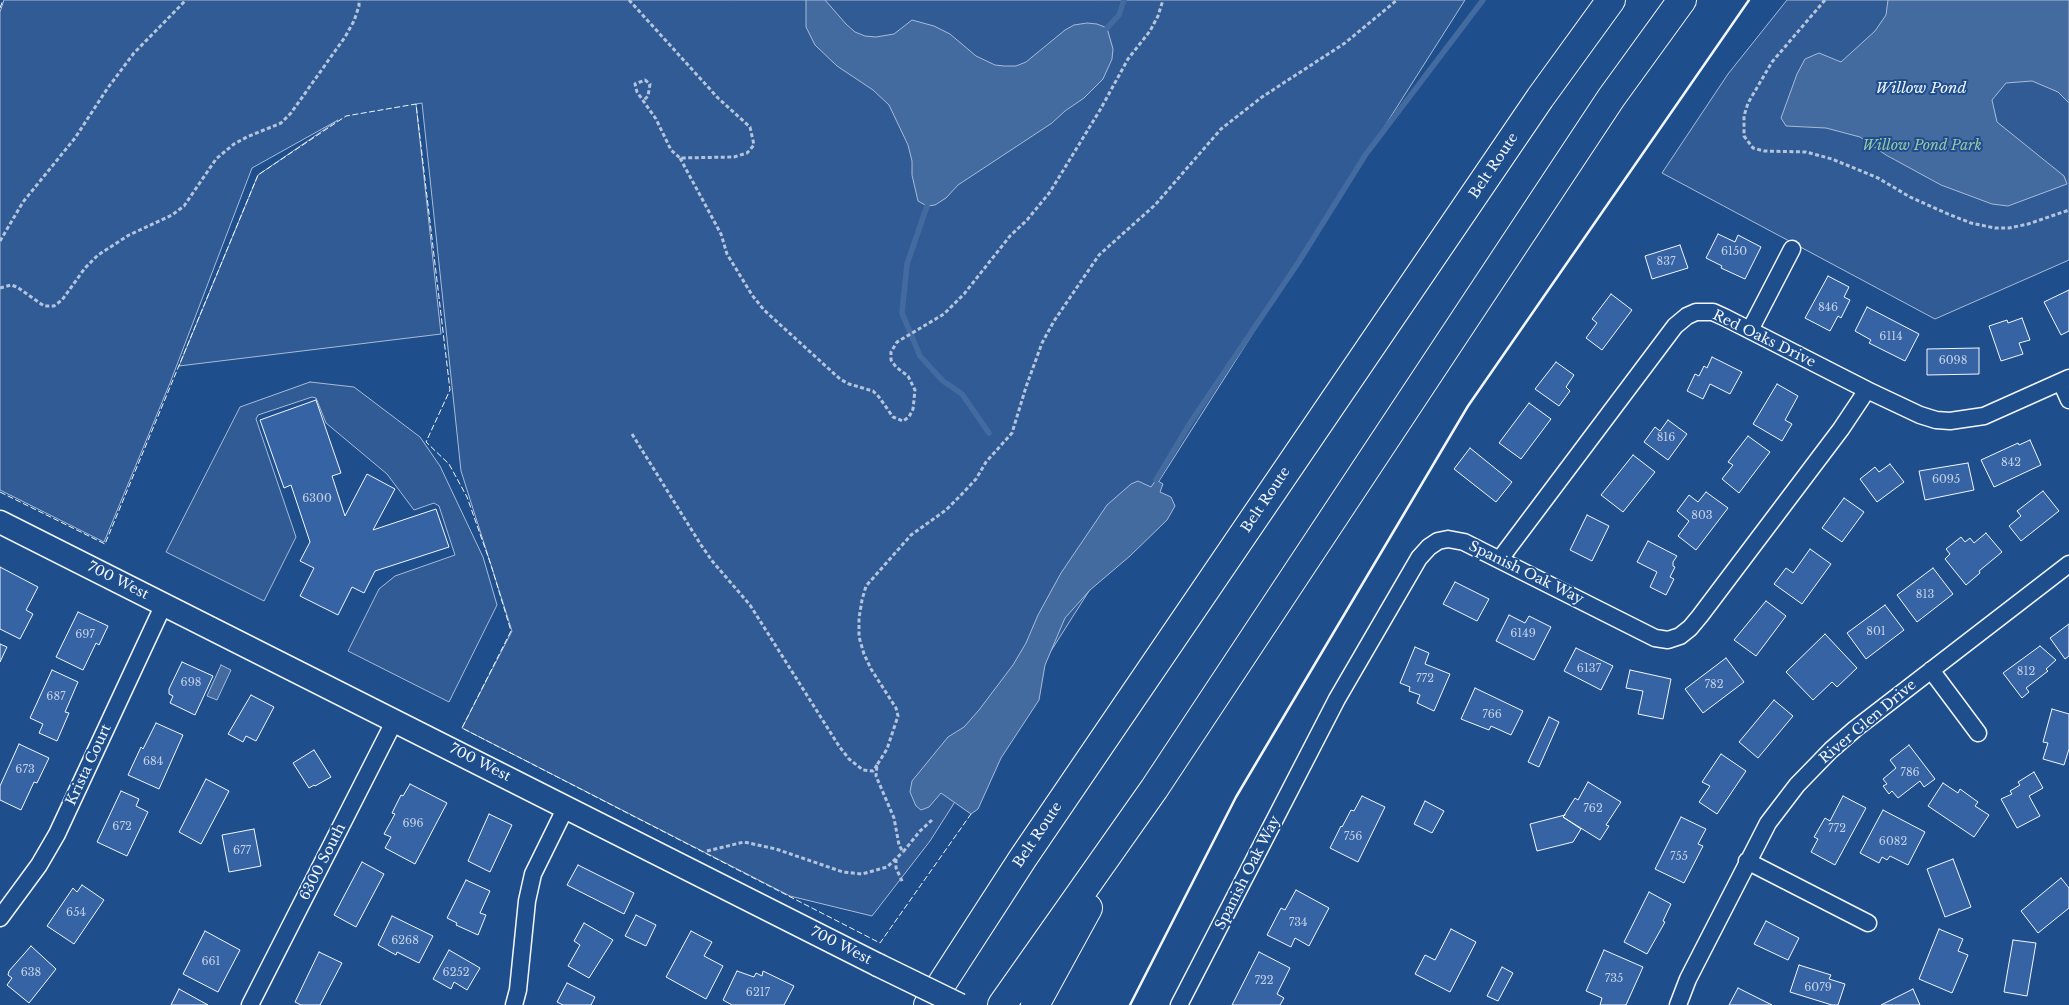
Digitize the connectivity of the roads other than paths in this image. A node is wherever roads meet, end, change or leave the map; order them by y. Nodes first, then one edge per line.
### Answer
1 (1611, 0) edge
2 (1682, 0) edge
3 (1792, 249) dead end
4 (1750, 330) junction
5 (2065, 380) edge
6 (1867, 390) junction
7 (2069, 400) edge
8 (0, 522) edge
9 (1500, 559) junction
10 (2069, 564) edge
11 (164, 604) junction
12 (1931, 670) junction
13 (395, 720) junction
14 (1978, 733) dead end
15 (1154, 789) junction
16 (566, 806) junction
17 (1747, 861) junction
18 (0, 918) edge
19 (1868, 923) dead end
20 (250, 1005) edge
21 (514, 1005) edge
22 (928, 1005) edge
23 (960, 1005) edge
24 (1002, 1005) edge
25 (1035, 1005) edge
26 (1179, 1005) edge
27 (1678, 1005) edge

1 - 22 highway, Belt Route
2 - 15 highway
3 - 4 street
4 - 6 street, Red Oaks Drive
4 - 9 street, Red Oaks Drive
5 - 6 street, Red Oaks Drive
5 - 7 street
6 - 9 street, Spanish Oak Way
8 - 11 main road, 700 West
9 - 26 street, Spanish Oak Way
10 - 12 street, River Glen Drive
11 - 13 main road, 700 West
11 - 18 street, Krista Court
12 - 14 street
12 - 17 street, River Glen Drive
13 - 16 main road, 700 West
13 - 20 street, 6300 South
15 - 24 highway
15 - 25 highway
16 - 21 street
16 - 23 main road, 700 West, bridge
17 - 19 street
17 - 27 street, River Glen Drive

